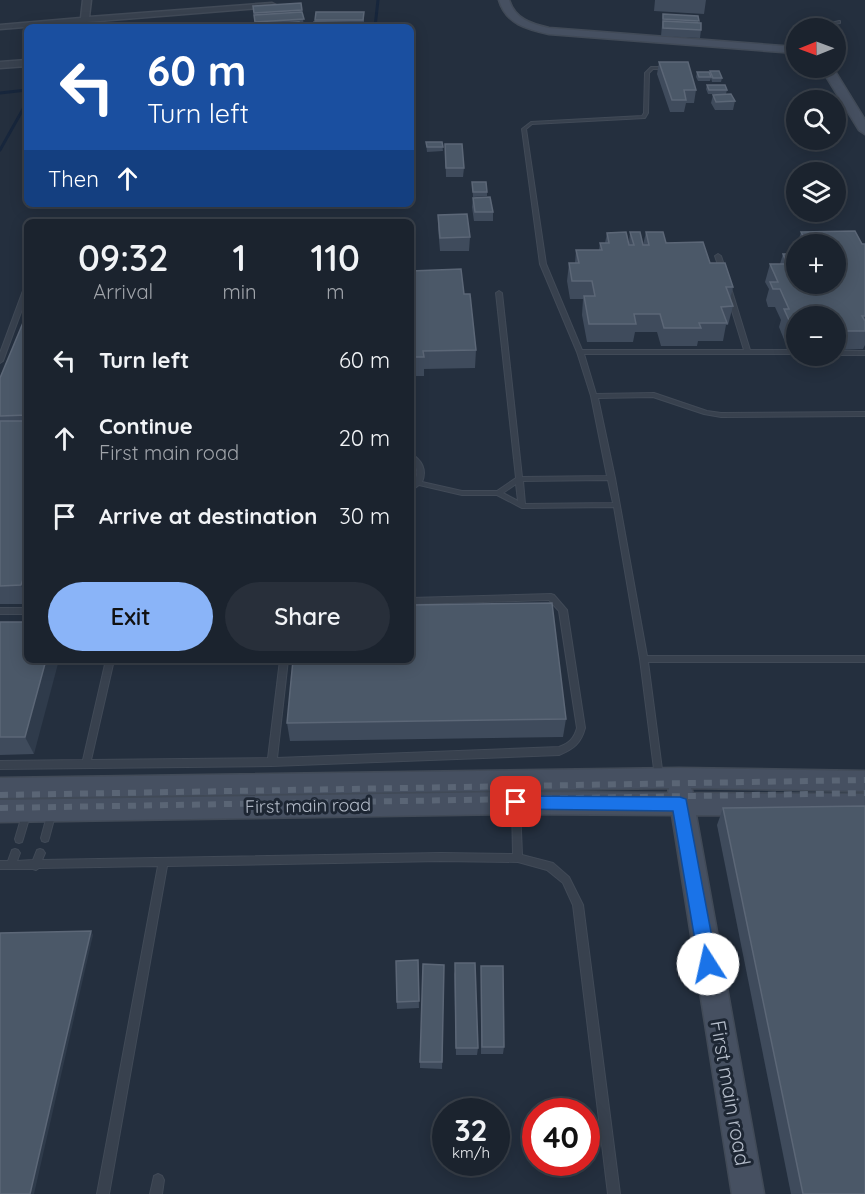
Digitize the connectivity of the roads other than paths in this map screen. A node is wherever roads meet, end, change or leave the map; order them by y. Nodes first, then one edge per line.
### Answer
1 (87, 0) edge
2 (504, 0) edge
3 (281, 5) edge
4 (85, 20) junction
5 (36, 24) edge
6 (24, 25) edge
7 (0, 27) edge
8 (786, 49) edge
9 (24, 63) edge
10 (0, 65) edge
11 (679, 69) edge
12 (833, 78) edge
13 (865, 130) edge
14 (718, 256) dead end
15 (499, 293) dead end
16 (24, 296) edge
17 (580, 352) junction
18 (748, 352) junction
19 (786, 352) edge
20 (846, 352) edge
21 (865, 353) edge
22 (0, 361) edge
23 (594, 396) junction
24 (865, 414) edge
25 (414, 459) edge
26 (612, 478) junction
27 (519, 479) junction
28 (418, 483) junction
29 (414, 486) edge
30 (498, 493) junction
31 (617, 505) junction
32 (522, 506) junction
33 (414, 601) edge
34 (24, 611) edge
35 (0, 612) edge
36 (865, 658) edge
37 (644, 659) junction
38 (109, 663) edge
39 (284, 663) edge
40 (272, 762) junction
41 (86, 764) junction
42 (0, 765) edge
43 (865, 781) edge
44 (0, 788) edge
45 (663, 789) junction
46 (615, 791) junction
47 (516, 802) junction
48 (865, 805) edge
49 (53, 810) junction
50 (0, 811) edge
51 (27, 811) junction
52 (45, 838) dead end
53 (19, 839) dead end
54 (15, 853) dead end
55 (40, 853) dead end
56 (518, 858) junction
57 (163, 863) junction
58 (11, 865) junction
59 (0, 866) edge
60 (36, 866) junction
61 (158, 1180) dead end
62 (103, 1194) edge
63 (156, 1194) edge
64 (614, 1194) edge
65 (748, 1194) edge

1 - 4 street
2 - 8 street
3 - 4 street
4 - 5 street
6 - 7 street
9 - 10 street
11 - 17 lane
12 - 13 street
14 - 18 lane
15 - 27 lane
16 - 22 lane
17 - 18 lane
17 - 23 lane
18 - 19 lane
20 - 21 lane
23 - 24 lane
23 - 26 lane
25 - 28 lane
26 - 27 lane
26 - 31 lane
27 - 30 lane
27 - 32 lane
28 - 29 lane
28 - 30 lane
30 - 32 lane
31 - 32 lane
31 - 37 lane
33 - 40 lane
34 - 35 lane
36 - 37 lane
37 - 45 lane
38 - 41 lane
39 - 40 lane
40 - 41 lane
41 - 42 lane
43 - 45 street
44 - 46 street
45 - 46 street
45 - 48 street
45 - 65 street, First main road
46 - 47 street, First main road
47 - 49 street, First main road
47 - 56 lane
49 - 51 street, First main road
49 - 52 lane
50 - 51 street, First main road
51 - 53 lane
54 - 58 lane
55 - 60 lane
56 - 57 lane
56 - 64 lane
57 - 60 lane
57 - 62 lane
58 - 59 lane
58 - 60 lane
61 - 63 lane

